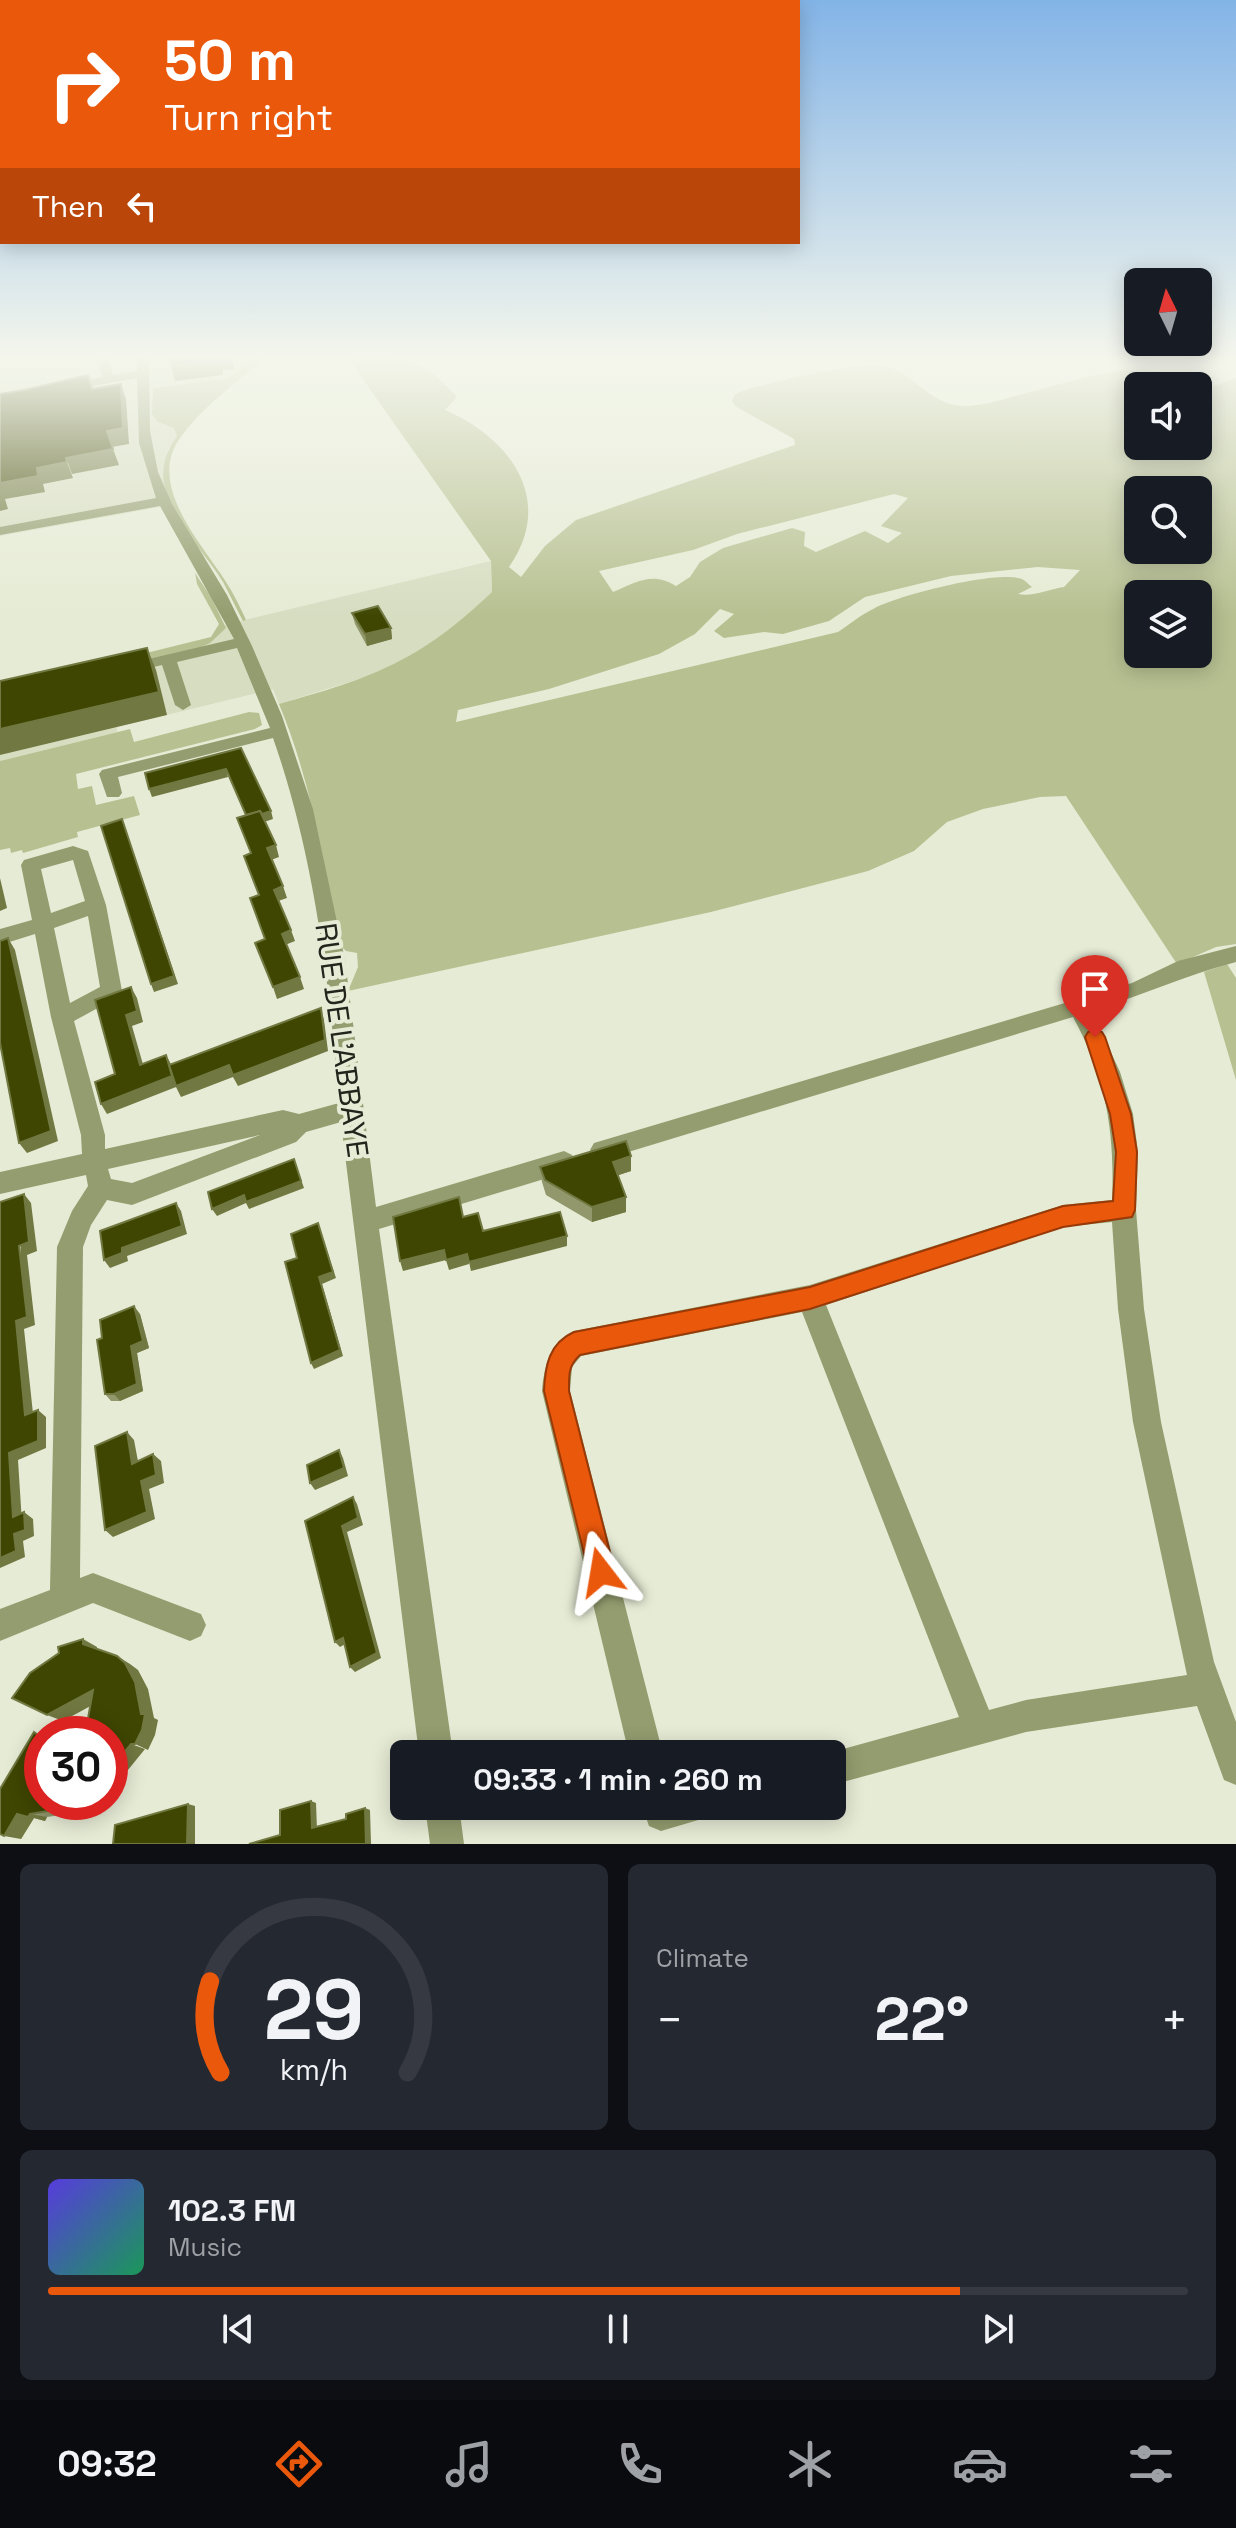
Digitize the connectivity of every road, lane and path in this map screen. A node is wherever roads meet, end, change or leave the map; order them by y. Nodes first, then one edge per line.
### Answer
1 (147, 444) edge
2 (163, 501) junction
3 (0, 531) edge
4 (242, 642) junction
5 (168, 659) junction
6 (107, 674) edge
7 (183, 705) dead end
8 (279, 731) junction
9 (113, 793) dead end
10 (96, 905) junction
11 (43, 924) junction
12 (0, 937) edge
13 (1236, 954) edge
14 (1078, 1007) junction
15 (62, 1017) junction
16 (351, 1109) junction
17 (299, 1124) junction
18 (97, 1175) junction
19 (0, 1183) edge
20 (1124, 1210) junction
21 (367, 1221) junction
22 (810, 1298) junction
23 (66, 1596) junction
24 (0, 1625) edge
25 (190, 1625) dead end
26 (1207, 1688) junction
27 (980, 1728) junction
28 (434, 1740) edge
29 (643, 1740) edge
30 (846, 1764) edge
31 (1236, 1768) edge
32 (444, 1820) edge
33 (447, 1844) edge

1 - 2 street, RUE DE L'ABBAYE
2 - 3 street
2 - 4 street, RUE DE L'ABBAYE
4 - 5 street
4 - 8 street, RUE DE L'ABBAYE
5 - 6 street
5 - 7 street
8 - 9 street
8 - 16 street, RUE DE L'ABBAYE
10 - 11 street
10 - 11 street
10 - 15 street
11 - 12 street
11 - 15 street
13 - 14 street
14 - 20 street
14 - 21 street
15 - 18 street
16 - 17 street
16 - 21 street, RUE DE L'ABBAYE
17 - 18 street
17 - 18 street
18 - 19 street
18 - 23 street
20 - 22 street
20 - 26 street
21 - 28 street, RUE DE L'ABBAYE
22 - 27 street
22 - 29 street
23 - 24 street
23 - 25 street
26 - 27 street
26 - 31 street
27 - 30 street
32 - 33 street

